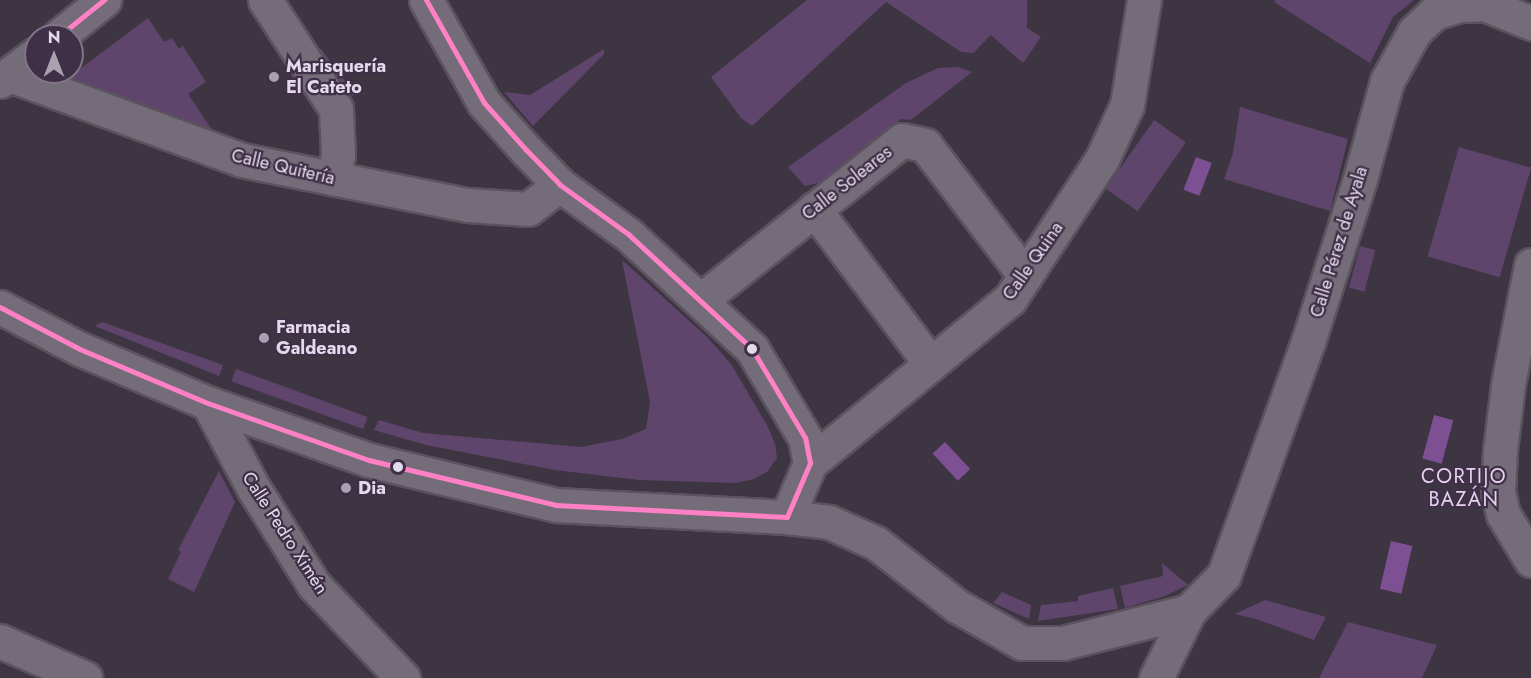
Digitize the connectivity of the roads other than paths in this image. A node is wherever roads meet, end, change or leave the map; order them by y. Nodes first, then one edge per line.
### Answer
1 (104, 0) edge
2 (265, 0) edge
3 (426, 0) edge
4 (1144, 0) edge
5 (1531, 22) edge
6 (74, 24) edge
7 (24, 63) edge
8 (5, 78) edge
9 (333, 178) junction
10 (560, 185) junction
11 (814, 209) junction
12 (1531, 265) edge
13 (1025, 276) junction
14 (701, 300) junction
15 (0, 307) edge
16 (931, 364) junction
17 (208, 403) junction
18 (1531, 417) edge
19 (1500, 450) junction
20 (810, 464) junction
21 (787, 517) junction
22 (1531, 560) edge
23 (1189, 611) junction
24 (0, 641) edge
25 (85, 678) edge
26 (403, 678) edge
27 (1156, 678) edge

1 - 6 street
2 - 9 street
3 - 10 street
4 - 13 street, Calle Quina
5 - 23 street, Calle Pérez de Ayala
7 - 8 street
8 - 9 street, Calle Quitería
9 - 10 street, Calle Quitería
10 - 14 street
11 - 13 street, Calle Soleares
11 - 14 street, Calle Soleares
11 - 16 street
12 - 19 street
13 - 16 street, Calle Quina
14 - 20 street
15 - 17 street
16 - 20 street, Calle Quina
17 - 21 street
17 - 26 street, Calle Pedro Ximén
18 - 19 street
19 - 22 street
20 - 21 street, Calle Quina
21 - 23 street
23 - 27 street
24 - 25 street

